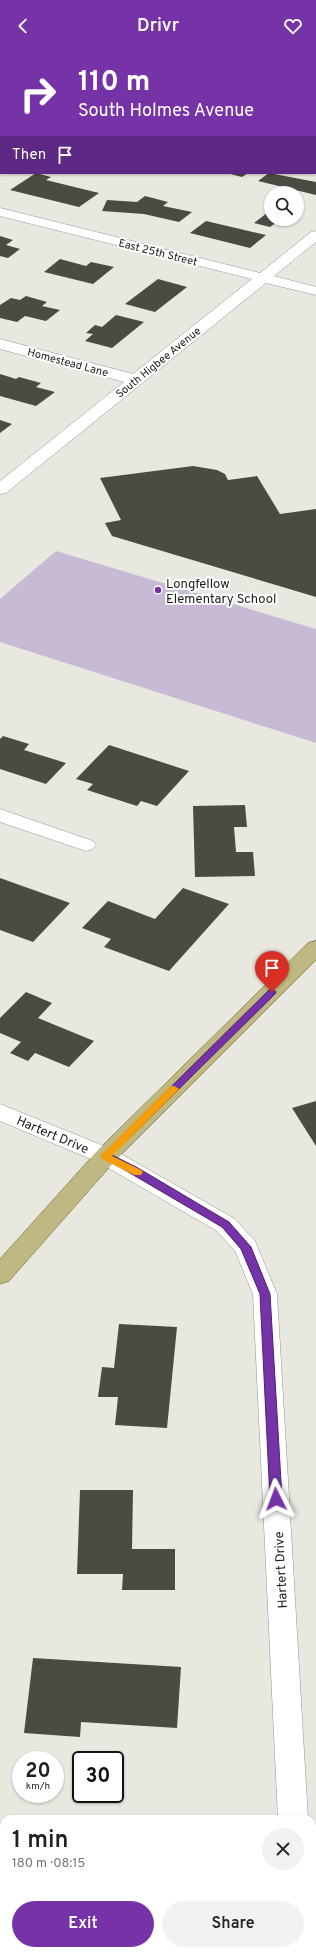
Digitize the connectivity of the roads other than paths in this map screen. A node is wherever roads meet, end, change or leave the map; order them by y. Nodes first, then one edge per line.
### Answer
1 (0, 212) edge
2 (316, 235) edge
3 (262, 278) junction
4 (316, 291) edge
5 (0, 344) edge
6 (136, 380) junction
7 (0, 489) edge
8 (0, 815) edge
9 (86, 845) dead end
10 (316, 948) edge
11 (0, 1112) edge
12 (106, 1156) junction
13 (0, 1275) edge
14 (293, 1815) edge

1 - 3 street, East 25th Street
2 - 3 street, South Higbee Avenue
3 - 4 street, East 25th Street
3 - 6 street, South Higbee Avenue
5 - 6 street, Homestead Lane
6 - 7 street, South Higbee Avenue
8 - 9 street
10 - 12 main road
11 - 12 street, Hartert Drive
12 - 13 main road
12 - 14 street, Hartert Drive

